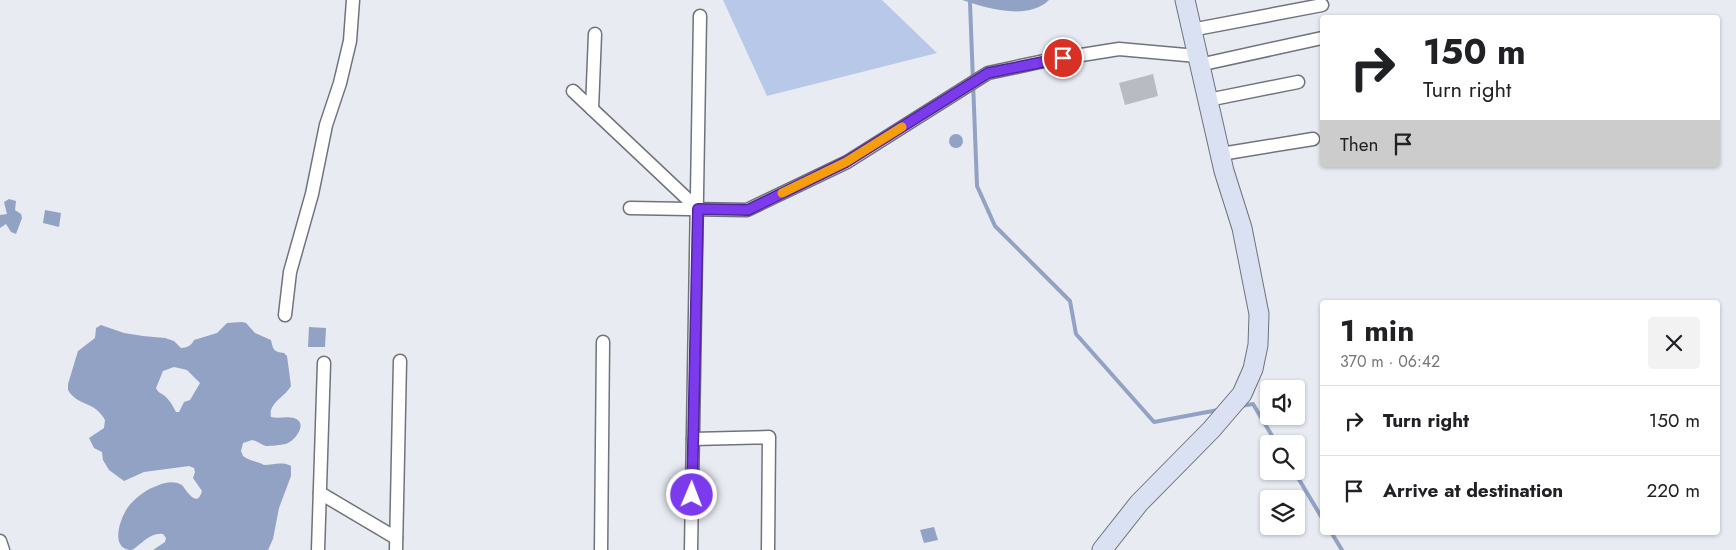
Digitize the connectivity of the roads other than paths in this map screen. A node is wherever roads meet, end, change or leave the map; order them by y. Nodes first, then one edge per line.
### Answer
1 (353, 0) edge
2 (1185, 0) edge
3 (1322, 5) dead end
4 (700, 16) dead end
5 (1191, 30) junction
6 (595, 34) dead end
7 (1320, 38) edge
8 (1198, 60) junction
9 (1298, 82) dead end
10 (572, 91) dead end
11 (1208, 100) junction
12 (592, 109) junction
13 (1313, 139) dead end
14 (1220, 154) junction
15 (630, 208) dead end
16 (698, 209) junction
17 (285, 315) dead end
18 (603, 342) dead end
19 (400, 361) dead end
20 (324, 363) dead end
21 (693, 439) junction
22 (320, 493) junction
23 (0, 541) edge
24 (396, 544) edge
25 (3, 550) edge
26 (318, 550) edge
27 (601, 550) edge
28 (691, 550) edge
29 (768, 550) edge
30 (1102, 550) edge

1 - 17 street
2 - 5 street
3 - 5 street
4 - 16 street
5 - 8 street
6 - 12 street
7 - 8 street
8 - 11 street
8 - 16 street
9 - 11 street
10 - 12 street
11 - 14 street
12 - 16 street
13 - 14 street
14 - 30 street
15 - 16 street
16 - 21 street
18 - 27 street
19 - 24 street
20 - 22 street
21 - 28 street
21 - 29 street
22 - 24 street
22 - 26 street
23 - 25 street

